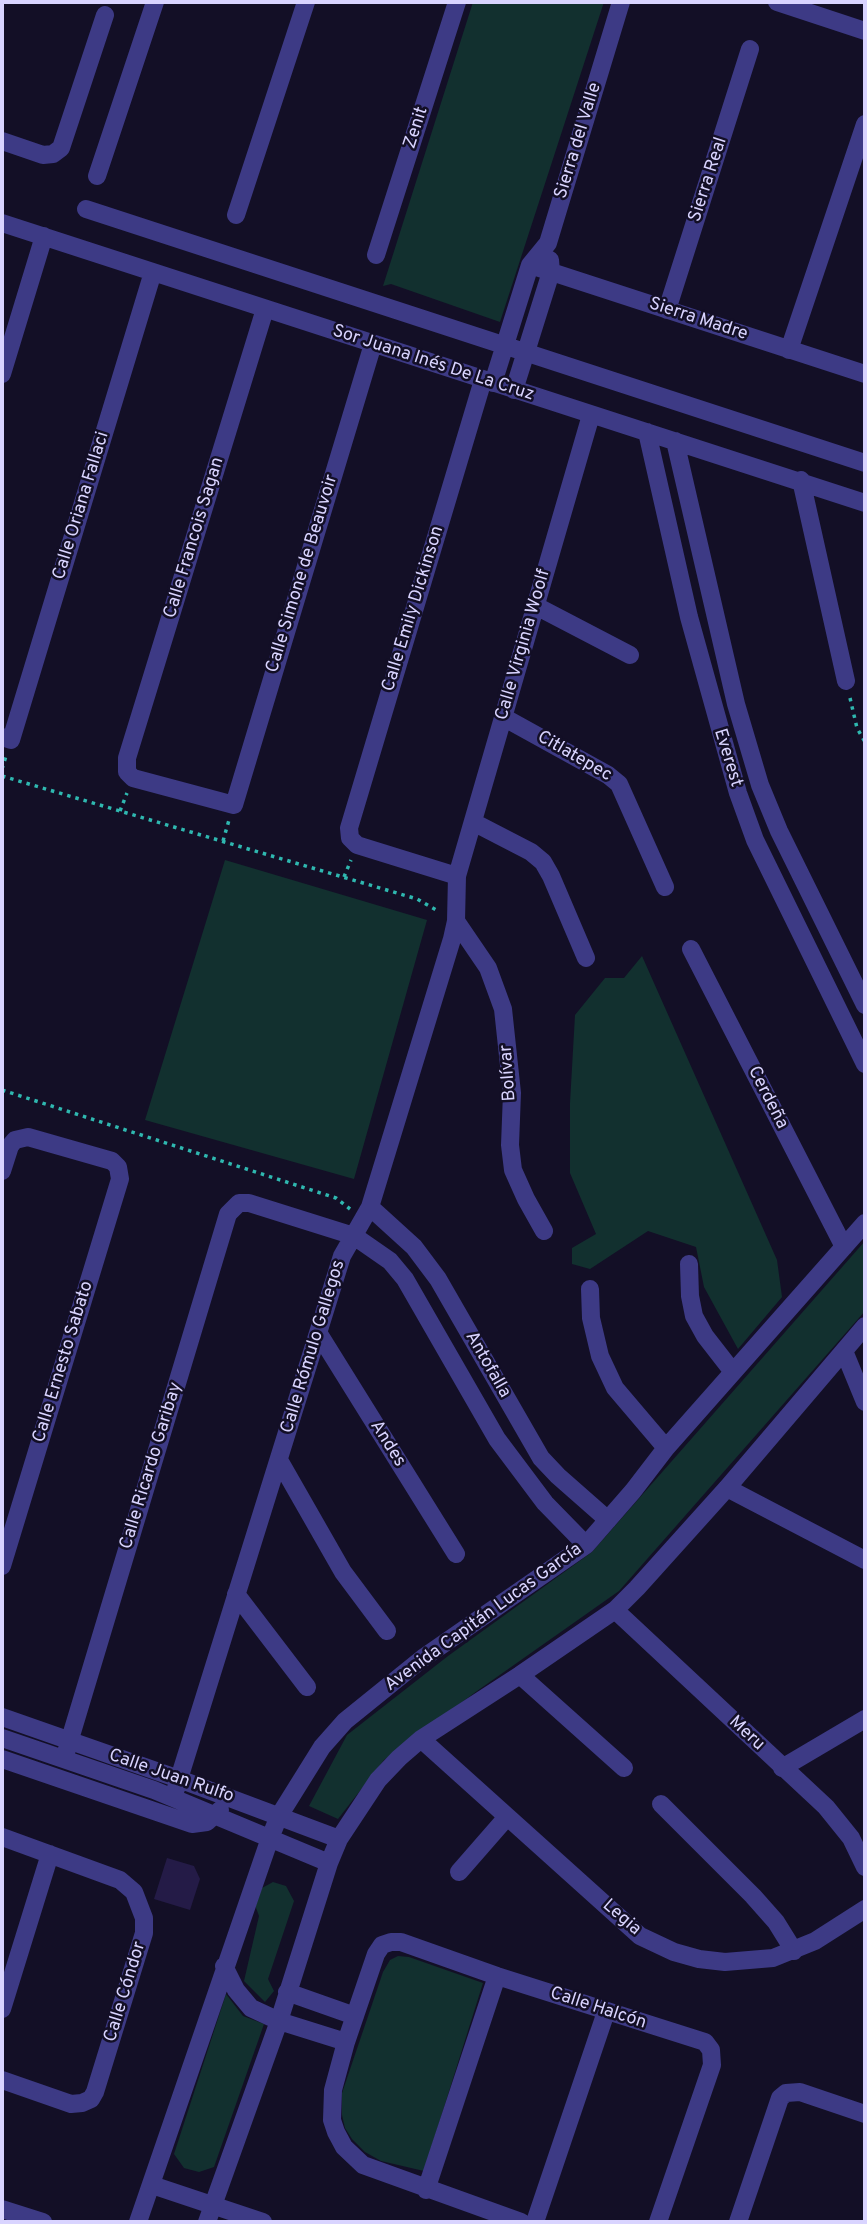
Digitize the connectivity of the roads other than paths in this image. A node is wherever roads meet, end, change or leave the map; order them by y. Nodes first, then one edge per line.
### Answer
1 (155, 2) edge
2 (306, 2) edge
3 (457, 2) edge
4 (777, 2) edge
5 (806, 6) edge
6 (620, 7) edge
7 (105, 15) dead end
8 (865, 31) edge
9 (750, 49) dead end
10 (865, 124) edge
11 (2, 141) edge
12 (97, 176) dead end
13 (86, 209) dead end
14 (236, 215) dead end
15 (2, 223) edge
16 (44, 236) junction
17 (548, 243) junction
18 (376, 255) dead end
19 (530, 265) junction
20 (153, 272) junction
21 (551, 272) junction
22 (265, 309) junction
23 (667, 310) junction
24 (373, 344) junction
25 (505, 345) junction
26 (789, 350) junction
27 (526, 352) junction
28 (2, 374) edge
29 (865, 374) edge
30 (488, 381) junction
31 (514, 390) junction
32 (591, 415) junction
33 (647, 432) junction
34 (675, 441) junction
35 (865, 463) edge
36 (801, 481) junction
37 (865, 503) edge
38 (536, 606) junction
39 (630, 655) dead end
40 (845, 681) road end
41 (503, 717) junction
42 (6, 739) edge
43 (234, 805) joint
44 (473, 822) junction
45 (457, 876) junction
46 (665, 887) dead end
47 (456, 921) junction
48 (691, 949) dead end
49 (586, 958) dead end
50 (865, 1005) edge
51 (865, 1064) edge
52 (2, 1171) edge
53 (249, 1203) joint
54 (367, 1213) junction
55 (865, 1223) edge
56 (544, 1231) dead end
57 (354, 1236) junction
58 (844, 1247) junction
59 (689, 1264) dead end
60 (590, 1289) dead end
61 (865, 1326) edge
62 (318, 1334) junction
63 (844, 1351) junction
64 (733, 1372) junction
65 (865, 1402) edge
66 (666, 1448) junction
67 (279, 1460) junction
68 (727, 1488) junction
69 (608, 1520) junction
70 (586, 1545) junction
71 (456, 1554) dead end
72 (865, 1560) edge
73 (2, 1566) edge
74 (236, 1594) junction
75 (615, 1609) junction
76 (387, 1630) dead end
77 (520, 1675) junction
78 (307, 1686) dead end
79 (2, 1717) edge
80 (865, 1719) edge
81 (2, 1738) edge
82 (421, 1739) junction
83 (67, 1751) junction
84 (2, 1759) edge
85 (624, 1768) dead end
86 (782, 1768) junction
87 (179, 1779) junction
88 (229, 1797) junction
89 (173, 1798) junction
90 (661, 1804) dead end
91 (217, 1815) junction
92 (279, 1816) junction
93 (508, 1817) junction
94 (2, 1837) edge
95 (270, 1838) junction
96 (339, 1839) junction
97 (50, 1854) junction
98 (864, 1861) edge
99 (329, 1863) junction
100 (459, 1871) dead end
101 (865, 1909) edge
102 (794, 1951) junction
103 (224, 1966) junction
104 (497, 1976) junction
105 (288, 1992) junction
106 (2, 2009) edge
107 (606, 2012) junction
108 (355, 2016) junction
109 (279, 2021) junction
110 (346, 2042) junction
111 (2, 2080) edge
112 (865, 2114) edge
113 (152, 2185) junction
114 (426, 2190) junction
115 (2, 2208) edge
116 (209, 2214) edge
117 (43, 2222) edge
118 (138, 2222) edge
119 (263, 2222) edge
120 (521, 2222) edge
121 (536, 2222) edge
122 (658, 2222) edge
123 (738, 2222) edge

1 - 12 street
2 - 14 street
3 - 18 street, Zenit
4 - 5 street
5 - 8 street
6 - 17 street, Sierra del Valle
7 - 11 street
9 - 23 street, Sierra Real
10 - 26 street
13 - 25 street
15 - 16 street, Sor Juana Inés De La Cruz
16 - 20 street, Sor Juana Inés De La Cruz
16 - 28 street
17 - 19 street, Sierra del Valle
17 - 21 street
19 - 21 street, Sierra Madre
19 - 25 street, Calle Emily Dickinson
20 - 22 street, Sor Juana Inés De La Cruz
20 - 42 street, Calle Oriana Fallaci
21 - 23 street, Sierra Madre
21 - 27 street
22 - 24 street, Sor Juana Inés De La Cruz
22 - 43 street, Calle Francois Sagan
23 - 26 street, Sierra Madre
24 - 30 street, Sor Juana Inés De La Cruz
24 - 43 street, Calle Simone de Beauvoir
25 - 27 street
25 - 30 street, Calle Emily Dickinson
26 - 29 street, Sierra Madre
27 - 31 street
27 - 35 street
30 - 31 street, Sor Juana Inés De La Cruz
30 - 45 street, Calle Emily Dickinson
31 - 32 street, Sor Juana Inés De La Cruz
32 - 33 street, Sor Juana Inés De La Cruz
32 - 38 street, Calle Virginia Woolf
33 - 34 street, Sor Juana Inés De La Cruz
33 - 51 street, Everest
34 - 36 street, Sor Juana Inés De La Cruz
34 - 50 street, Everest
36 - 37 street, Sor Juana Inés De La Cruz
36 - 40 street
38 - 39 street
38 - 41 street, Calle Virginia Woolf
41 - 44 street, Calle Virginia Woolf
41 - 46 street, Citlatepec
44 - 45 street, Calle Virginia Woolf
44 - 49 street
45 - 47 street, Calle Rómulo Gallegos
47 - 54 street, Calle Rómulo Gallegos
47 - 56 street, Bolívar
48 - 58 street, Cerdeña
52 - 73 street, Calle Ernesto Sabato
53 - 57 street, Antofalla
53 - 83 street, Calle Ricardo Garibay
54 - 57 street, Calle Rómulo Gallegos
54 - 69 street, Antofalla
55 - 58 street, Avenida Capitán Lucas García
57 - 62 street, Calle Rómulo Gallegos
57 - 70 street, Antofalla
58 - 64 street, Avenida Capitán Lucas García
59 - 64 street
60 - 66 street
61 - 63 street
62 - 67 street, Calle Rómulo Gallegos
62 - 71 street, Andes
63 - 65 street
63 - 68 street
64 - 66 street, Avenida Capitán Lucas García
66 - 69 street, Avenida Capitán Lucas García
67 - 74 street, Calle Rómulo Gallegos
67 - 76 street
68 - 72 street
68 - 75 street
69 - 70 street, Avenida Capitán Lucas García
70 - 92 street, Avenida Capitán Lucas García
74 - 78 street
74 - 87 street, Calle Rómulo Gallegos
75 - 77 street
75 - 86 street, Meru
77 - 82 street
77 - 85 street
79 - 83 street, Calle Juan Rulfo
80 - 86 street
81 - 83 street, Calle Juan Rulfo
82 - 93 street, Legia
82 - 96 street
83 - 87 street, Calle Juan Rulfo
83 - 89 street, Calle Juan Rulfo
84 - 91 street, Calle Juan Rulfo
86 - 98 street, Meru
87 - 88 street, Calle Juan Rulfo
87 - 89 street, Calle Rómulo Gallegos
88 - 91 street
88 - 92 street, Calle Juan Rulfo
89 - 91 street, Calle Juan Rulfo
90 - 102 street
91 - 95 street, Calle Juan Rulfo
92 - 95 street, Avenida Capitán Lucas García
92 - 96 street, Calle Juan Rulfo
93 - 100 street
93 - 102 street, Legia
94 - 97 street, Calle Cóndor
95 - 99 street, Calle Juan Rulfo
95 - 103 street, Avenida Capitán Lucas García
96 - 99 street
97 - 106 street
97 - 111 street, Calle Cóndor
99 - 105 street
101 - 102 street, Legia
103 - 109 street
103 - 113 street, Avenida Capitán Lucas García
104 - 107 street, Calle Halcón
104 - 108 street, Calle Halcón
104 - 114 street
105 - 108 street
105 - 109 street
107 - 121 street
107 - 122 street, Calle Halcón
108 - 110 street, Calle Halcón
109 - 110 street
109 - 116 street
110 - 114 street, Calle Halcón
112 - 123 street
113 - 116 street
113 - 118 street, Avenida Capitán Lucas García
114 - 120 street, Calle Halcón
115 - 117 street
116 - 119 street

